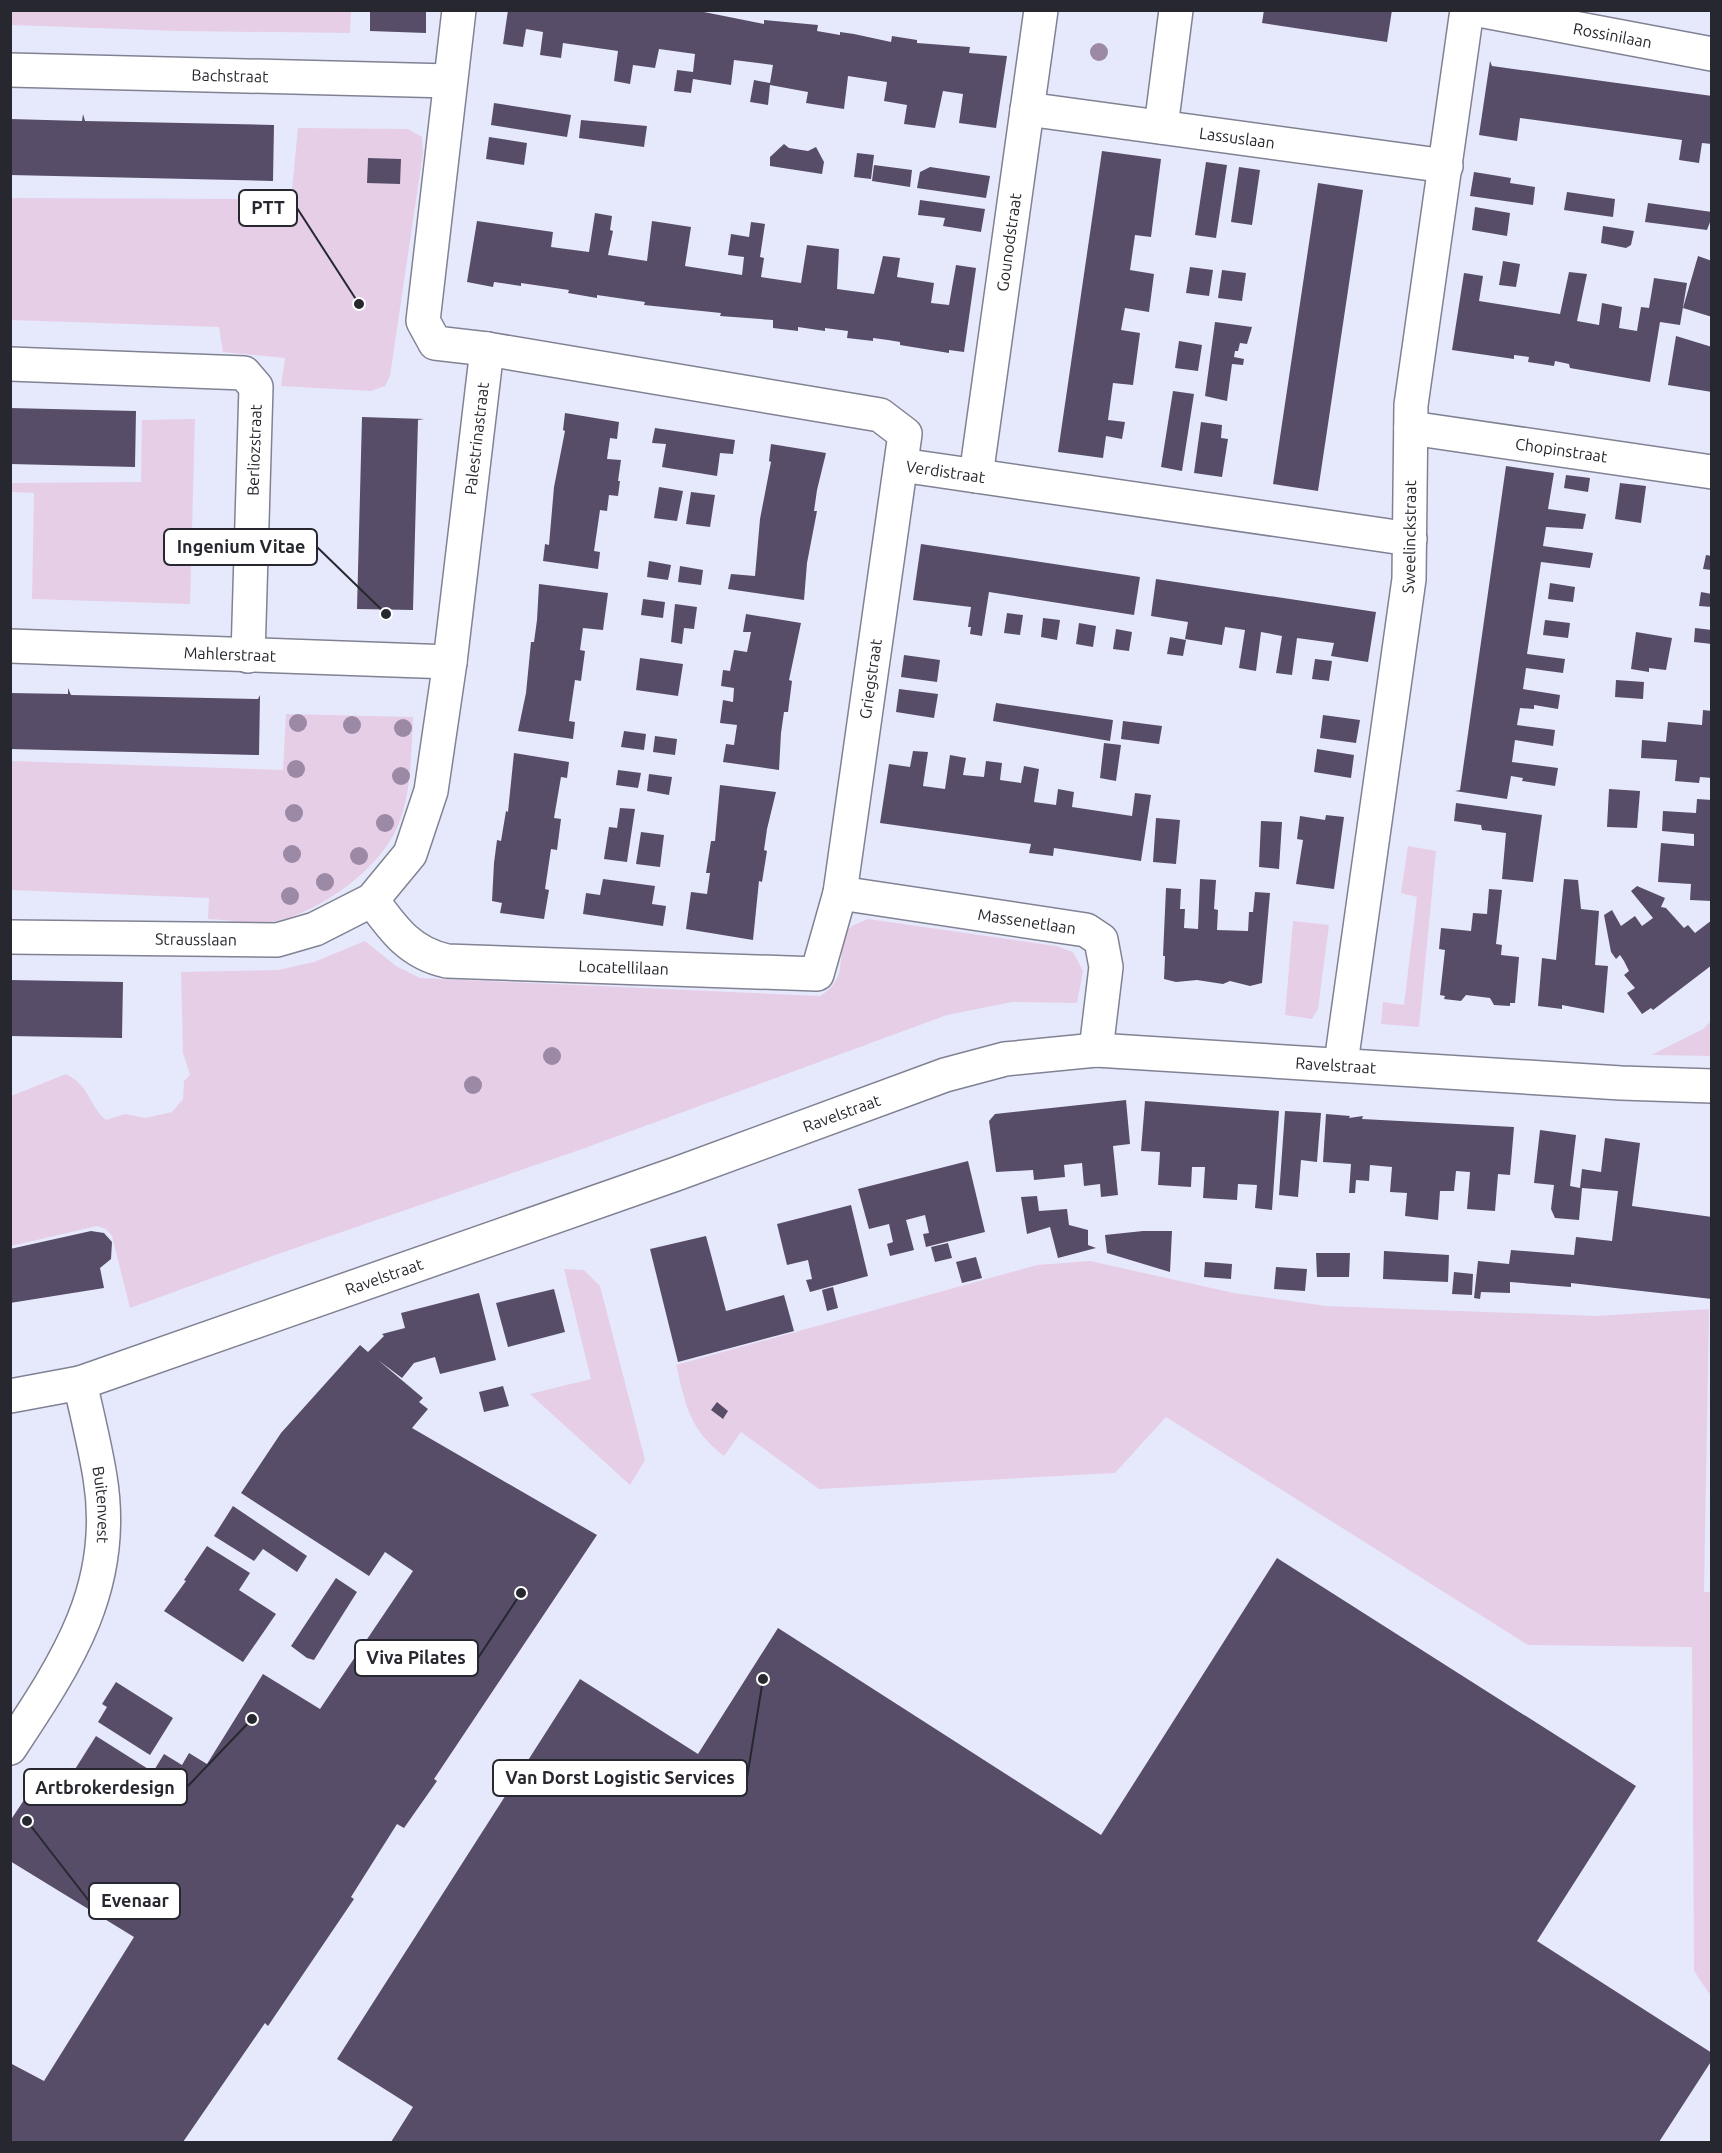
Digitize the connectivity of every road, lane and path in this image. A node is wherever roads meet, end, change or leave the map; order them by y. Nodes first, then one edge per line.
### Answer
1 (459, 10) edge
2 (1041, 10) edge
3 (1176, 10) edge
4 (1467, 10) edge
5 (1479, 10) edge
6 (1712, 54) edge
7 (10, 70) edge
8 (450, 81) junction
9 (1028, 109) junction
10 (1161, 128) junction
11 (1446, 165) junction
12 (487, 349) junction
13 (10, 364) edge
14 (1411, 428) junction
15 (901, 465) junction
16 (1712, 472) edge
17 (976, 476) junction
18 (1410, 539) junction
19 (10, 646) edge
20 (248, 656) junction
21 (450, 662) junction
22 (840, 893) junction
23 (372, 900) junction
24 (10, 937) edge
25 (1096, 1050) junction
26 (1341, 1063) junction
27 (1712, 1086) edge
28 (80, 1383) junction
29 (10, 1396) edge
30 (10, 1748) edge

1 - 8 street
2 - 9 street, Gounodstraat
3 - 10 street
4 - 11 street, Sweelinckstraat
5 - 6 street, Rossinilaan
7 - 8 street, Bachstraat
8 - 12 street
9 - 10 street, Lassuslaan
9 - 17 street, Gounodstraat
10 - 11 street, Lassuslaan
11 - 14 street, Sweelinckstraat
12 - 15 street, Verdistraat
12 - 21 street, Palestrinastraat
13 - 20 street, Berliozstraat
14 - 16 street, Chopinstraat
14 - 18 street, Sweelinckstraat
15 - 17 street, Verdistraat
15 - 22 street, Griegstraat
17 - 18 street, Verdistraat
18 - 26 street, Sweelinckstraat
19 - 20 street, Mahlerstraat
20 - 21 street, Mahlerstraat
21 - 23 street, Palestrinastraat
22 - 23 street, Locatellilaan
22 - 25 street, Massenetlaan
23 - 24 street, Strausslaan
25 - 26 street, Ravelstraat
25 - 28 street, Ravelstraat
26 - 27 street, Ravelstraat
28 - 29 street, Ravelstraat
28 - 30 street, Buitenvest

